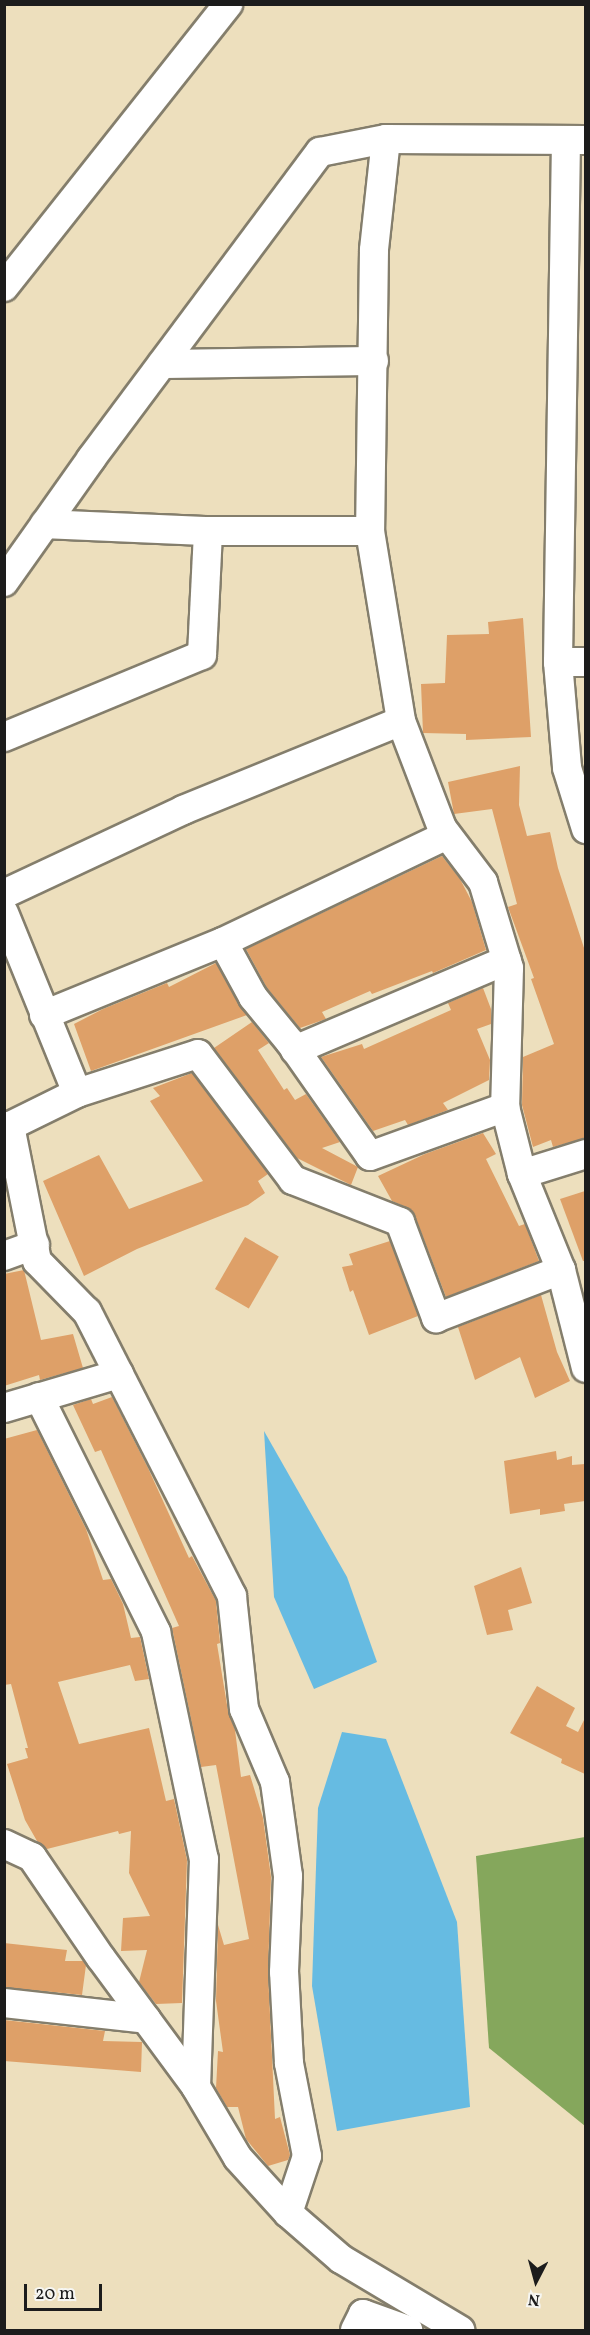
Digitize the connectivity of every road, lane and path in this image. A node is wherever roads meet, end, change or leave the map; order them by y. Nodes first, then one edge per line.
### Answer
1 (228, 4) edge
2 (386, 138) junction
3 (576, 140) edge
4 (4, 287) edge
5 (374, 361) junction
6 (162, 363) junction
7 (45, 524) junction
8 (208, 531) junction
9 (370, 531) junction
10 (4, 582) edge
11 (572, 662) edge
12 (401, 721) junction
13 (4, 737) edge
14 (585, 830) edge
15 (447, 835) junction
16 (4, 894) edge
17 (4, 913) edge
18 (223, 942) junction
19 (507, 960) junction
20 (44, 1015) junction
21 (295, 1050) junction
22 (77, 1093) junction
23 (505, 1107) junction
24 (585, 1154) edge
25 (522, 1174) junction
26 (34, 1245) junction
27 (4, 1256) edge
28 (561, 1270) junction
29 (585, 1368) edge
30 (119, 1374) junction
31 (39, 1398) junction
32 (4, 1408) edge
33 (7, 1839) edge
34 (4, 2003) edge
35 (146, 2019) junction
36 (196, 2087) junction
37 (288, 2213) junction
38 (355, 2331) edge
39 (408, 2331) edge
40 (460, 2331) edge

1 - 4 street
2 - 3 street
2 - 5 street
2 - 6 street
3 - 11 street
5 - 6 street
5 - 9 street
6 - 7 street
7 - 8 street
7 - 10 street
8 - 9 street
8 - 13 street
9 - 12 street
11 - 14 street
12 - 15 street
12 - 16 street
15 - 18 street
15 - 19 street
17 - 20 street
18 - 20 street
18 - 21 street
19 - 21 street
19 - 23 street
20 - 22 street
21 - 23 street
22 - 26 street
22 - 28 street
23 - 25 street
24 - 25 street
25 - 28 street
26 - 27 street
26 - 30 street
28 - 29 street
30 - 31 street
30 - 37 street
31 - 32 street
31 - 36 street
33 - 35 street
34 - 35 street
35 - 36 street
36 - 37 street
37 - 40 street
38 - 39 street

